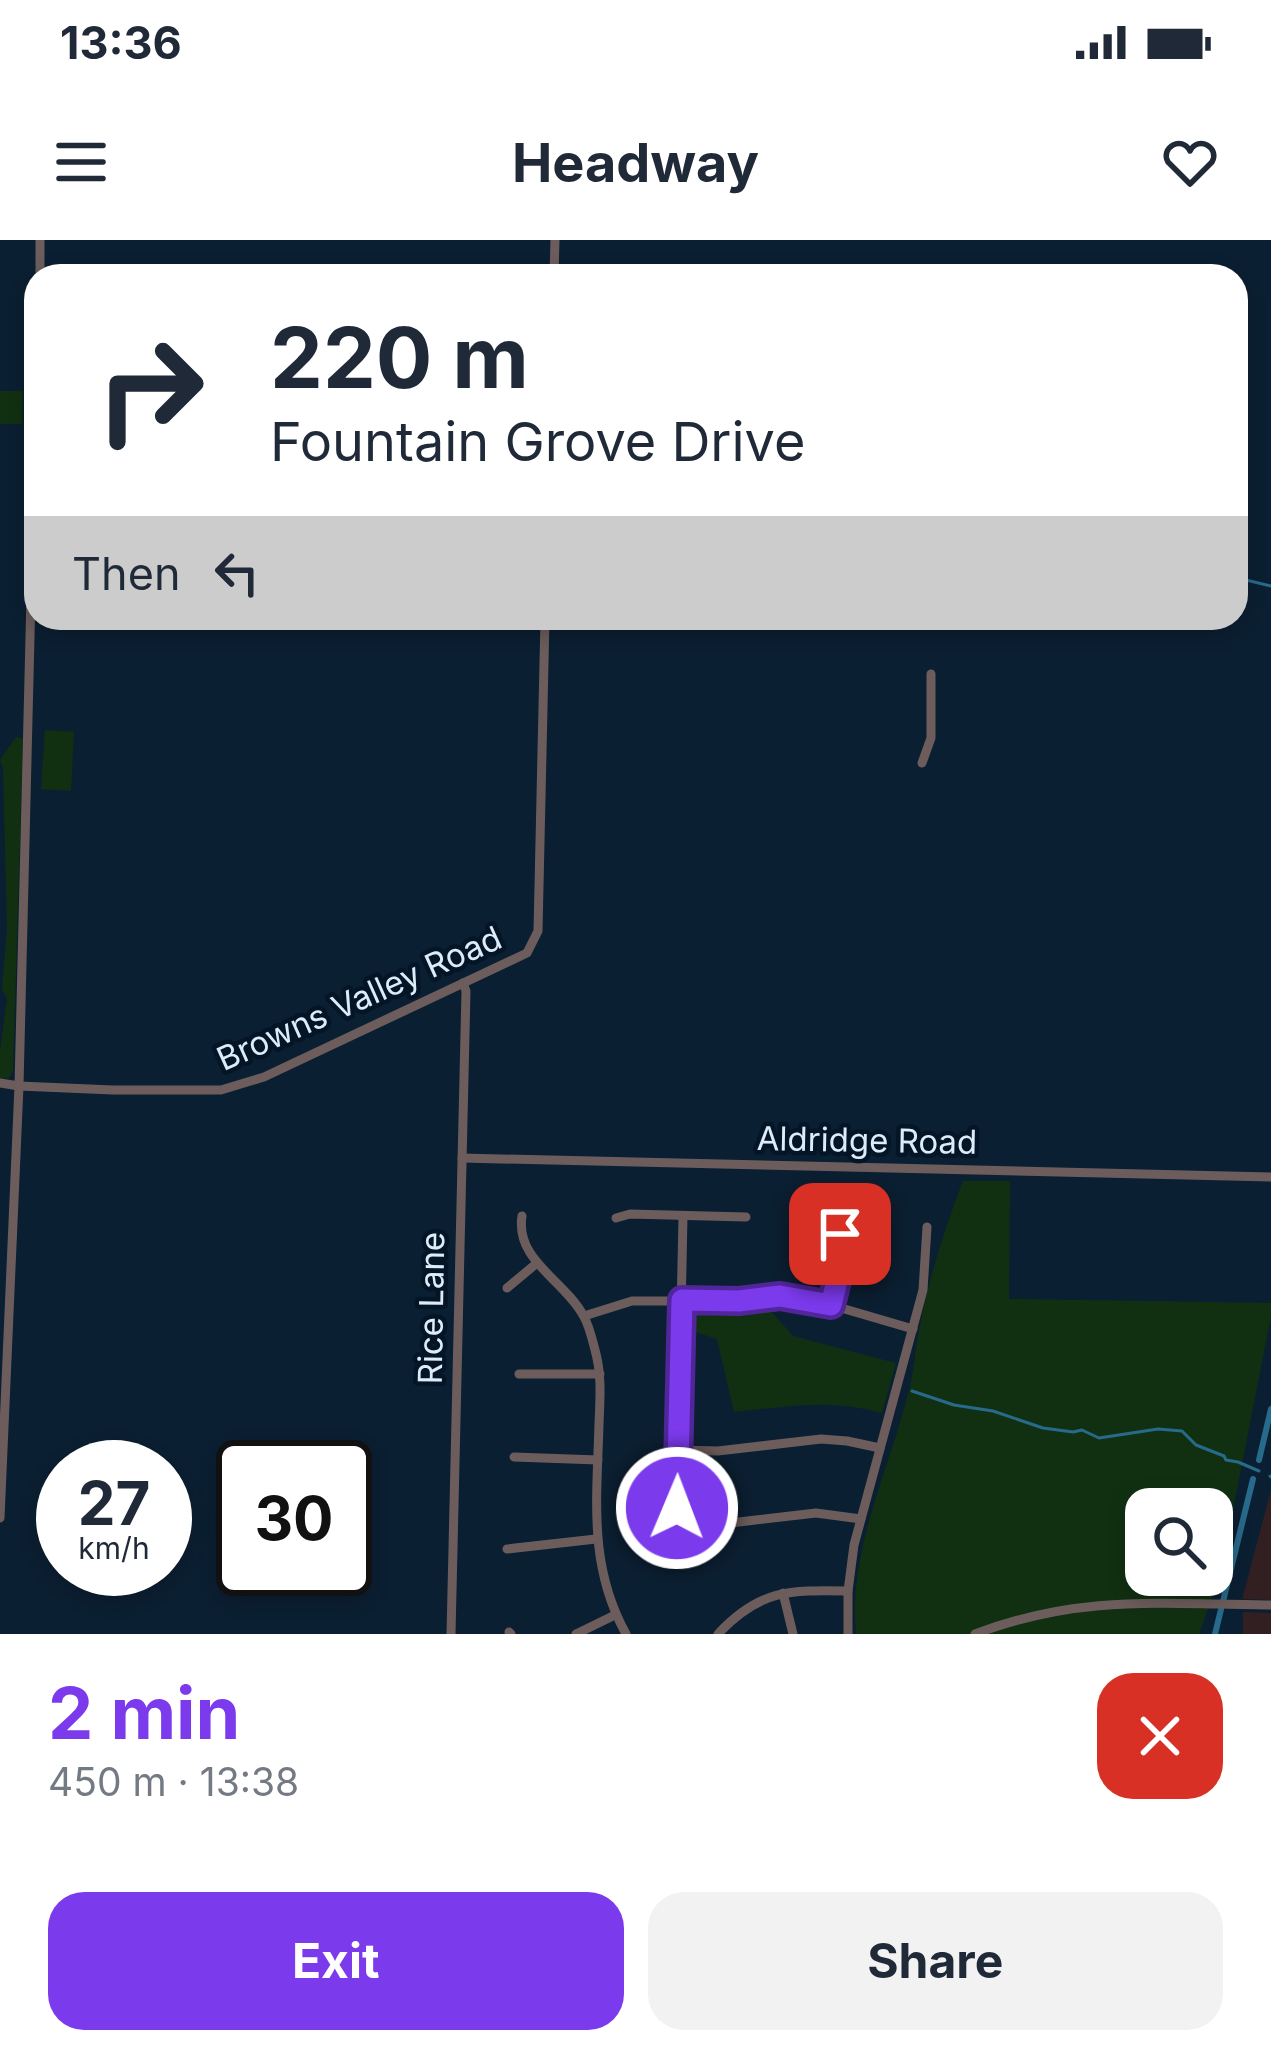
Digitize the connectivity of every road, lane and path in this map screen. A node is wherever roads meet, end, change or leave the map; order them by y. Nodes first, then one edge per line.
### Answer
1 (30, 630) edge
2 (545, 630) edge
3 (932, 674) dead end
4 (922, 763) dead end
5 (463, 983) junction
6 (0, 1085) edge
7 (19, 1086) junction
8 (462, 1158) junction
9 (1271, 1177) edge
10 (522, 1216) dead end
11 (683, 1216) junction
12 (746, 1217) dead end
13 (616, 1218) dead end
14 (838, 1223) dead end
15 (927, 1227) dead end
16 (537, 1263) junction
17 (507, 1288) dead end
18 (682, 1300) junction
19 (831, 1305) junction
20 (584, 1316) junction
21 (913, 1329) junction
22 (519, 1374) dead end
23 (600, 1374) junction
24 (880, 1448) junction
25 (678, 1450) junction
26 (514, 1457) dead end
27 (598, 1460) junction
28 (0, 1518) edge
29 (860, 1519) junction
30 (679, 1529) junction
31 (596, 1539) junction
32 (507, 1549) dead end
33 (684, 1564) dead end
34 (848, 1591) junction
35 (783, 1593) junction
36 (1271, 1605) edge
37 (615, 1616) junction
38 (451, 1634) edge
39 (576, 1634) edge
40 (626, 1634) edge
41 (718, 1634) edge
42 (793, 1634) edge
43 (848, 1634) edge
44 (975, 1634) edge

1 - 7 street
2 - 5 street, Browns Valley Road
3 - 4 street
5 - 7 street, Browns Valley Road
5 - 8 street, Rice Lane
6 - 7 street, Browns Valley Road
7 - 28 street
8 - 9 street, Aldridge Road
8 - 38 street, Rice Lane
10 - 16 street
11 - 12 street
11 - 13 street
11 - 18 street
14 - 19 street
15 - 21 street
16 - 17 street
16 - 20 street
18 - 19 street
18 - 20 street
18 - 25 street
19 - 21 street
20 - 23 street
21 - 24 street
22 - 23 street
23 - 27 street
24 - 25 street
24 - 29 street
25 - 30 street
26 - 27 street
27 - 31 street
29 - 30 street
29 - 34 street
30 - 33 street
31 - 32 street
31 - 37 street
34 - 35 street
34 - 43 street
35 - 41 street
35 - 42 street
36 - 44 street
37 - 39 street
37 - 40 street

